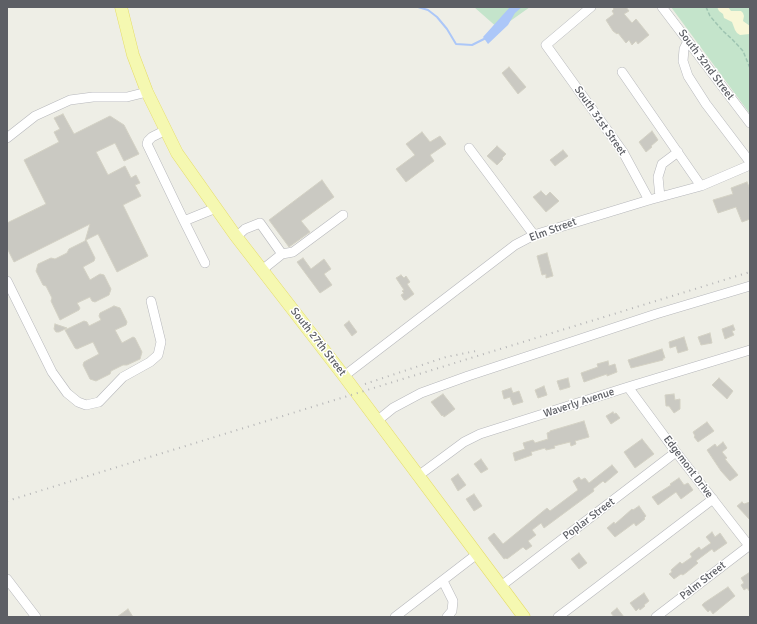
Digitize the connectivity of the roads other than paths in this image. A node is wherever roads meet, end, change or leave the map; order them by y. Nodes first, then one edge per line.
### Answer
1 (121, 7) edge
2 (591, 7) edge
3 (662, 7) edge
4 (688, 41) junction
5 (622, 72) dead end
6 (147, 92) junction
7 (750, 123) edge
8 (166, 130) junction
9 (7, 138) edge
10 (469, 148) dead end
11 (678, 152) junction
12 (750, 162) edge
13 (750, 165) edge
14 (701, 186) junction
15 (660, 197) junction
16 (649, 200) junction
17 (216, 208) junction
18 (343, 215) dead end
19 (184, 221) junction
20 (534, 235) junction
21 (236, 237) junction
22 (282, 254) junction
23 (205, 263) dead end
24 (262, 270) junction
25 (7, 281) edge
26 (750, 286) edge
27 (152, 301) dead end
28 (749, 353) edge
29 (344, 376) junction
30 (628, 387) junction
31 (377, 421) junction
32 (676, 452) junction
33 (418, 476) junction
34 (713, 499) junction
35 (750, 546) edge
36 (477, 554) junction
37 (7, 580) edge
38 (443, 580) junction
39 (501, 586) junction
40 (36, 617) edge
41 (395, 617) edge
42 (447, 617) edge
43 (524, 617) edge
44 (558, 617) edge
45 (656, 617) edge

1 - 6 main road, South 27th Street
2 - 16 street, South 31st Street
3 - 4 street, South 32nd Street
4 - 7 street, South 32nd Street
4 - 12 street
5 - 11 street
6 - 8 main road, South 27th Street
6 - 9 street
8 - 17 main road, South 27th Street
8 - 19 street
10 - 20 street
11 - 14 street
11 - 15 street
13 - 14 street, Elm Street
14 - 15 street, Elm Street
15 - 16 street, Elm Street
16 - 20 street, Elm Street
17 - 19 street
17 - 21 main road, South 27th Street
18 - 22 street
19 - 23 street
20 - 29 street, Elm Street
21 - 22 street
21 - 24 main road, South 27th Street
22 - 24 street
24 - 29 main road, South 27th Street
25 - 27 street
26 - 31 street
28 - 30 street, Waverly Avenue
29 - 31 main road, South 27th Street
30 - 32 street, Edgemont Drive
30 - 33 street, Waverly Avenue
31 - 33 main road, South 27th Street
32 - 34 street, Edgemont Drive
32 - 39 street, Poplar Street
33 - 36 main road, South 27th Street
34 - 35 street, Edgemont Drive
34 - 44 street
35 - 45 street, Palm Street
36 - 38 street
36 - 39 main road, South 27th Street
37 - 40 street
38 - 41 street
38 - 42 street
39 - 43 main road, South 27th Street

